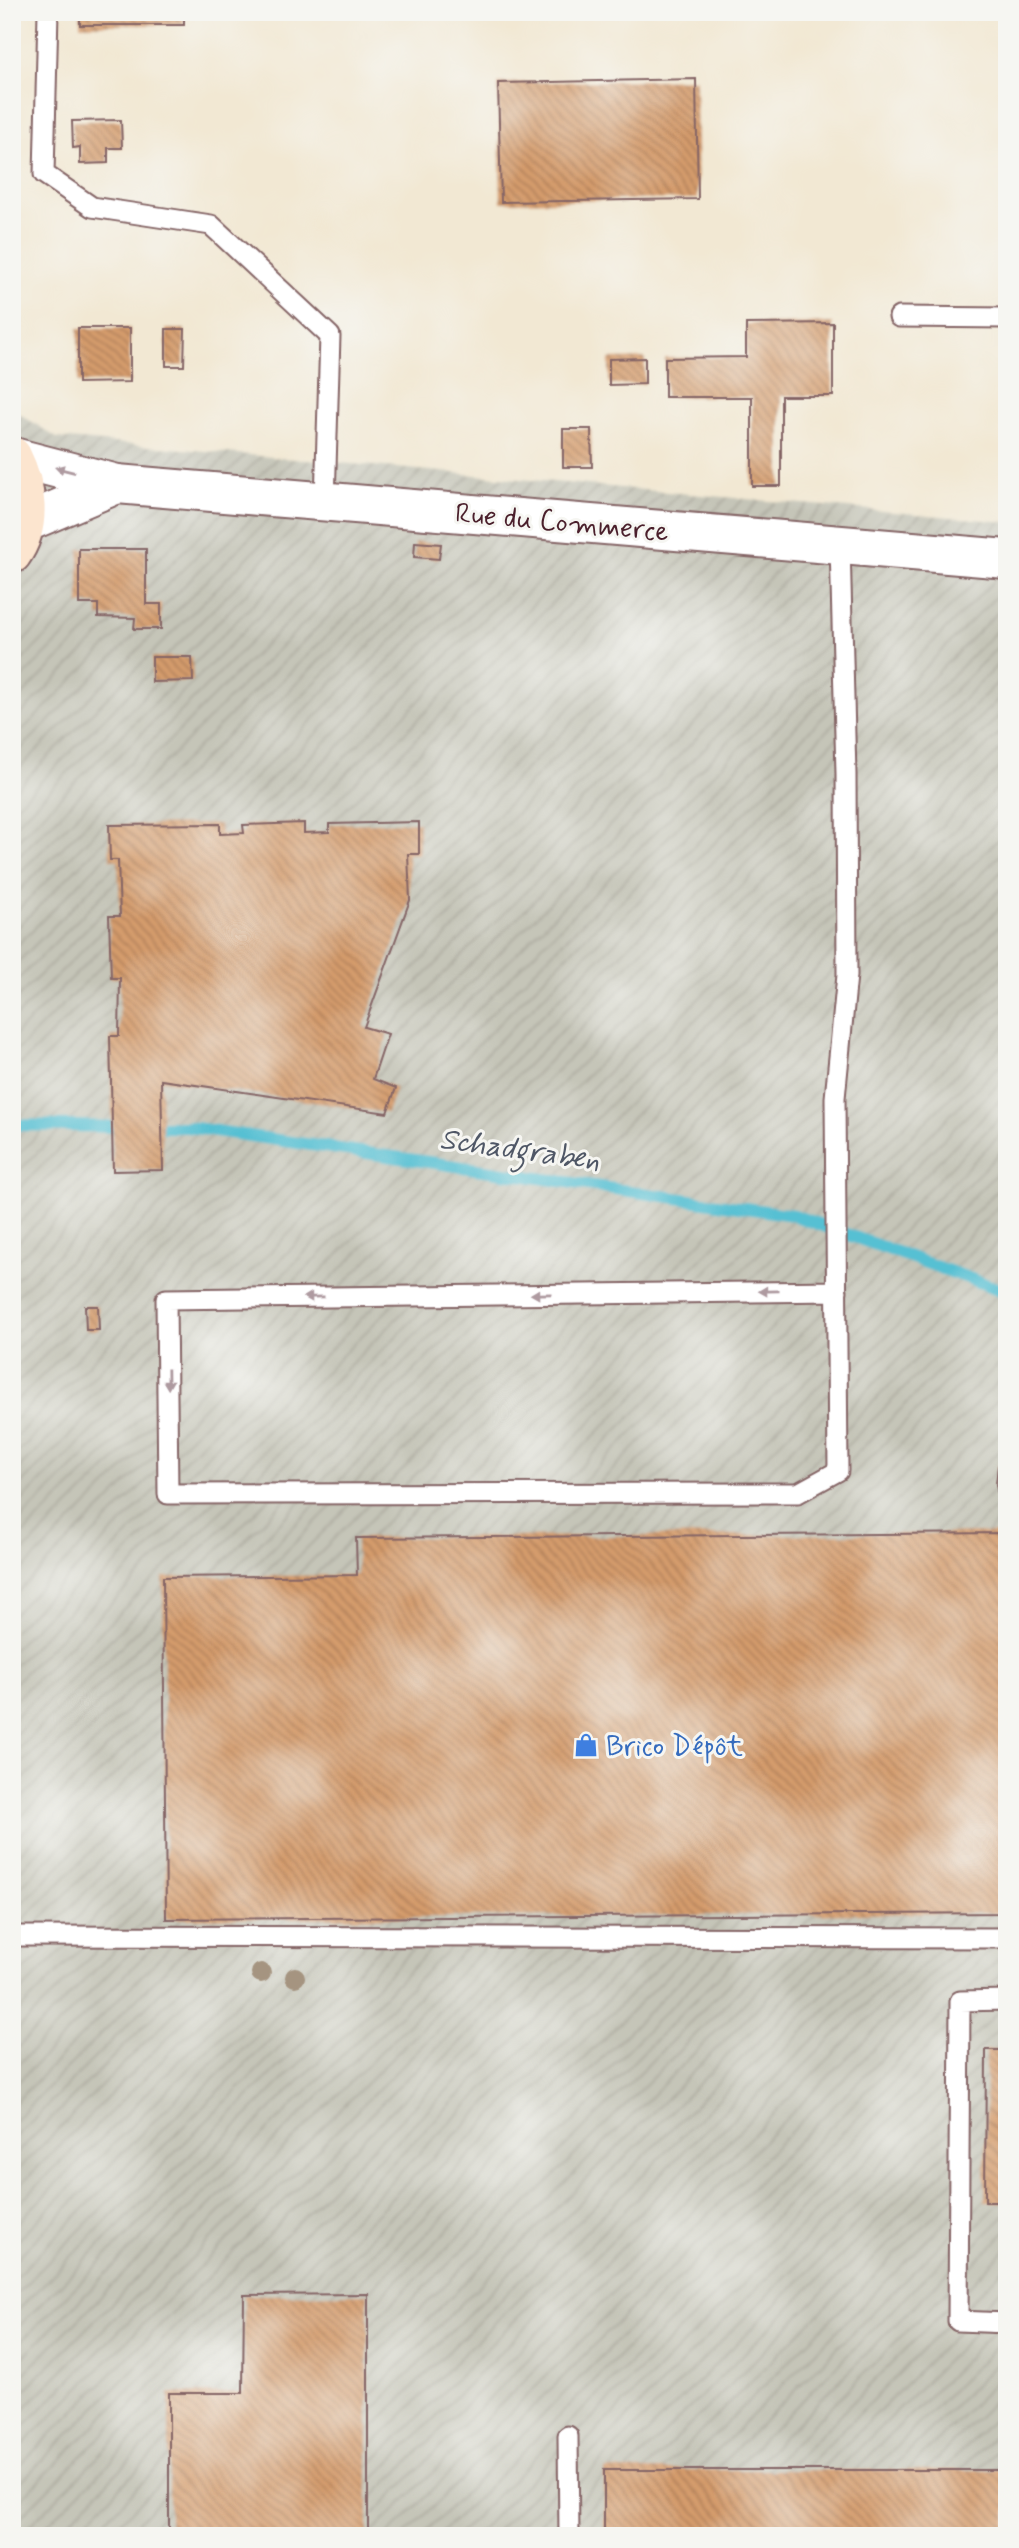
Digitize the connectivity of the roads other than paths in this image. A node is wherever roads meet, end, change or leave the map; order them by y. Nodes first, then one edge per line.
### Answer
1 (48, 12) edge
2 (899, 317) dead end
3 (1007, 318) edge
4 (13, 456) edge
5 (117, 484) junction
6 (326, 501) junction
7 (18, 538) edge
8 (840, 545) junction
9 (1007, 559) edge
10 (837, 1291) junction
11 (12, 1936) edge
12 (1007, 1938) edge
13 (1007, 2000) edge
14 (1007, 2323) edge
15 (568, 2436) dead end
16 (569, 2536) edge

1 - 6 lane
2 - 3 lane
5 -> 4 street, Rue du Commerce
4 - 7 main road
5 - 6 street, Rue du Commerce
5 - 7 street, Rue du Commerce
6 - 8 street, Rue du Commerce
8 - 9 street, Rue du Commerce
8 - 10 lane
10 -> 10 lane
11 - 12 lane
13 - 14 lane
15 - 16 lane

